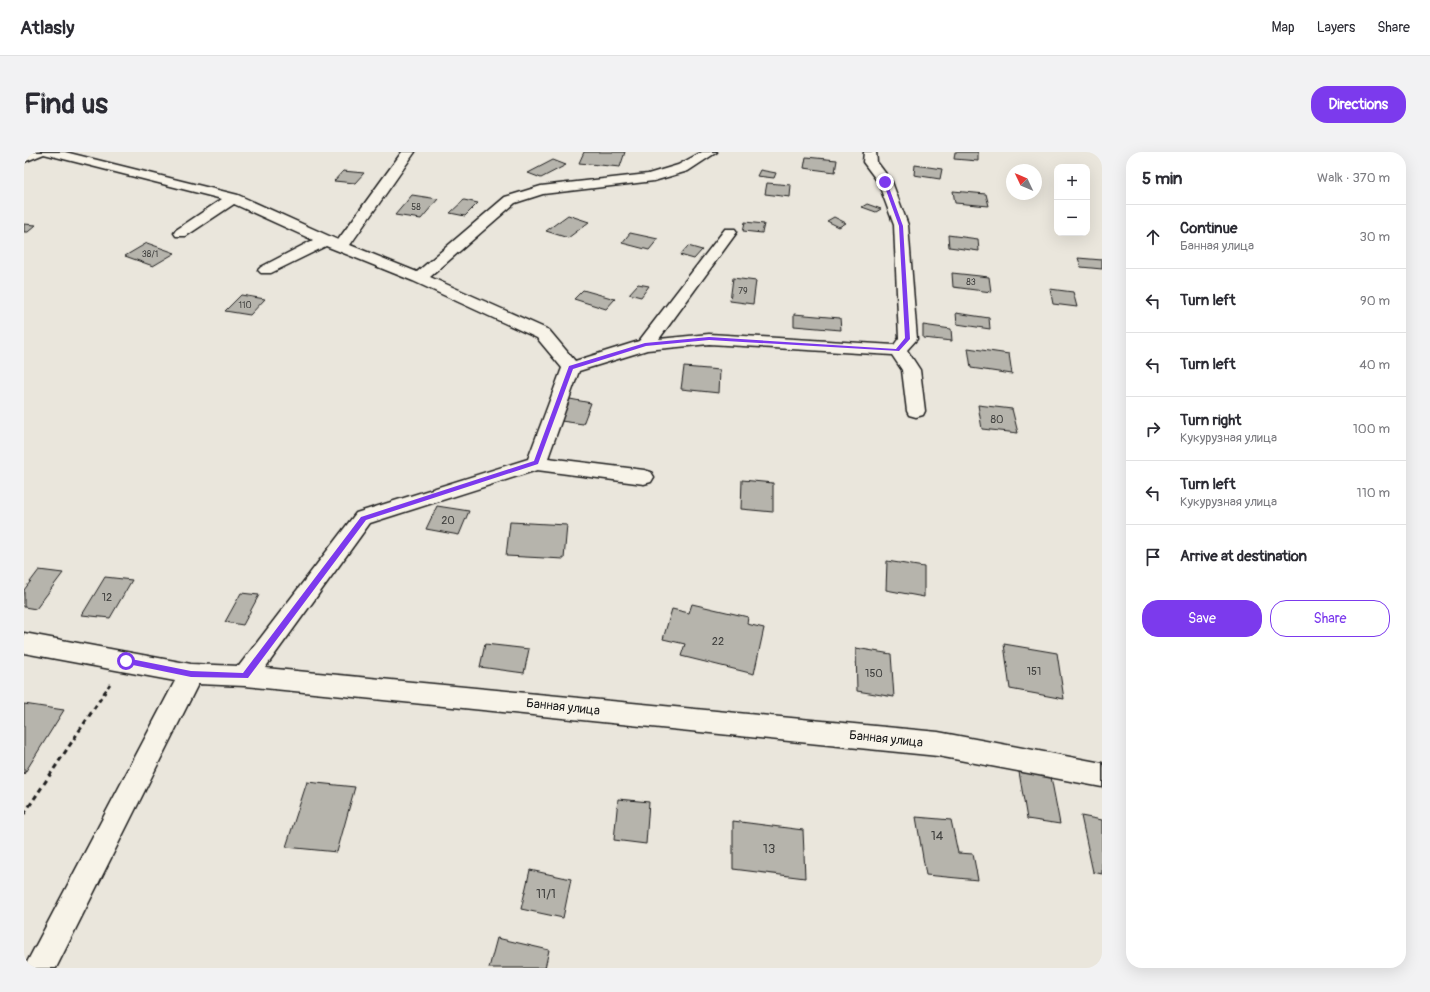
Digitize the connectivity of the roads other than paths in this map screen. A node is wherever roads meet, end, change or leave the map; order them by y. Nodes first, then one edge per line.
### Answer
1 (39, 152) edge
2 (49, 152) edge
3 (409, 152) edge
4 (711, 152) edge
5 (870, 152) edge
6 (81, 156) edge
7 (24, 158) edge
8 (233, 198) junction
9 (730, 232) dead end
10 (181, 233) dead end
11 (325, 240) junction
12 (341, 246) junction
13 (266, 270) dead end
14 (419, 278) junction
15 (645, 345) junction
16 (898, 350) junction
17 (571, 368) junction
18 (916, 411) dead end
19 (536, 463) junction
20 (644, 477) dead end
21 (24, 643) edge
22 (191, 674) junction
23 (245, 676) junction
24 (1102, 775) edge
25 (40, 968) edge

1 - 7 street
2 - 6 street
3 - 12 street
4 - 14 street
5 - 16 street
6 - 8 street
8 - 10 street
8 - 11 street
9 - 15 street
11 - 12 street
11 - 13 street
12 - 14 street
14 - 17 street
15 - 16 street
15 - 17 street
16 - 18 street
17 - 19 street
19 - 20 street
19 - 23 street
21 - 22 street, Банная улица
22 - 23 street, Банная улица
22 - 25 street
23 - 24 street, Банная улица

